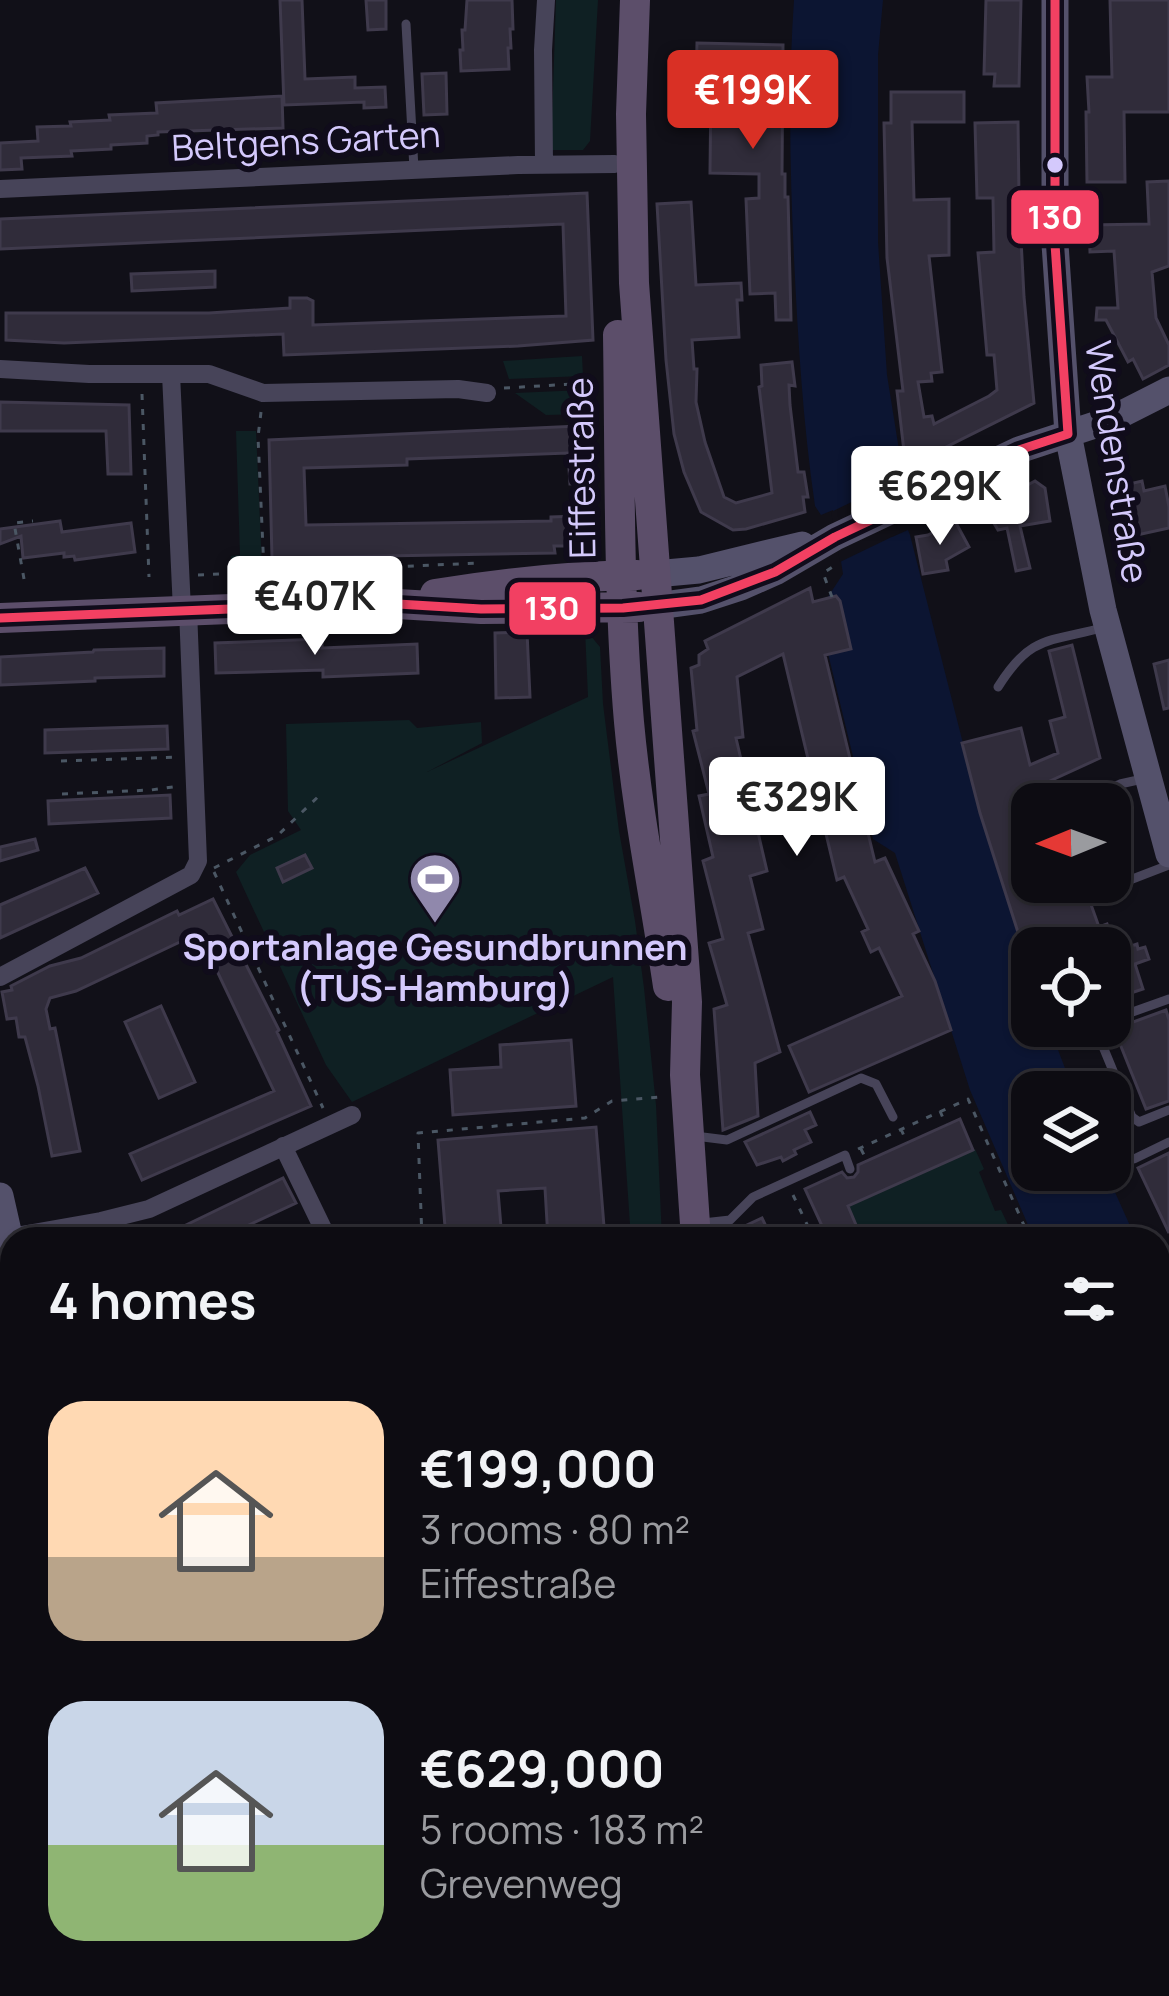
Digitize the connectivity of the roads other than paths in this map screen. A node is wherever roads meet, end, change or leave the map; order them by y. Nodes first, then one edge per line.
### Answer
1 (547, 0) edge
2 (619, 0) edge
3 (635, 0) edge
4 (1055, 0) edge
5 (406, 24) dead end
6 (544, 164) junction
7 (615, 164) junction
8 (414, 169) junction
9 (0, 189) edge
10 (0, 369) edge
11 (171, 374) junction
12 (1169, 390) edge
13 (488, 393) road end
14 (1068, 434) junction
15 (836, 550) junction
16 (655, 574) junction
17 (622, 575) junction
18 (381, 603) junction
19 (657, 606) junction
20 (623, 608) junction
21 (185, 610) junction
22 (1, 618) edge
23 (1107, 627) junction
24 (998, 687) dead end
25 (1147, 778) junction
26 (1124, 783) edge
27 (1166, 836) edge
28 (1169, 865) edge
29 (1131, 880) edge
30 (0, 977) edge
31 (1169, 999) edge
32 (1131, 1012) edge
33 (1103, 1047) edge
34 (685, 1075) junction
35 (1169, 1110) edge
36 (352, 1115) dead end
37 (892, 1117) dead end
38 (689, 1135) junction
39 (1169, 1142) edge
40 (283, 1146) junction
41 (1134, 1159) dead end
42 (850, 1168) dead end
43 (0, 1196) edge
44 (7, 1227) edge
45 (76, 1227) edge
46 (322, 1227) edge
47 (696, 1227) edge
48 (708, 1227) edge

1 - 6 street
2 - 7 main road, Eiffestraße
3 - 16 main road, Eiffestraße
4 - 14 street, Wendenstraße
5 - 8 lane
6 - 7 street, Beltgens Garten
6 - 8 street, Beltgens Garten
7 - 17 main road, Eiffestraße
8 - 9 street, Beltgens Garten
10 - 11 street
11 - 13 street
11 - 21 street
12 - 14 street
14 - 15 street
14 - 23 street, Wendenstraße
15 - 16 street
15 - 19 street
16 - 17 main road
16 - 19 main road, Eiffestraße
17 - 18 main road
17 - 20 main road, Eiffestraße
18 - 20 main road
18 - 21 main road
19 - 20 main road
19 - 34 main road, Eiffestraße
20 - 34 main road, Eiffestraße
21 - 22 main road
21 - 30 street
23 - 24 lane
23 - 25 street, Wendenstraße
25 - 26 lane
25 - 27 street, Wendenstraße
28 - 29 lane
31 - 32 lane
33 - 35 lane
34 - 38 main road, Eiffestraße
36 - 40 street
37 - 38 lane
38 - 47 main road, Eiffestraße
39 - 41 lane
40 - 45 street
40 - 46 street
42 - 48 lane
43 - 44 street

